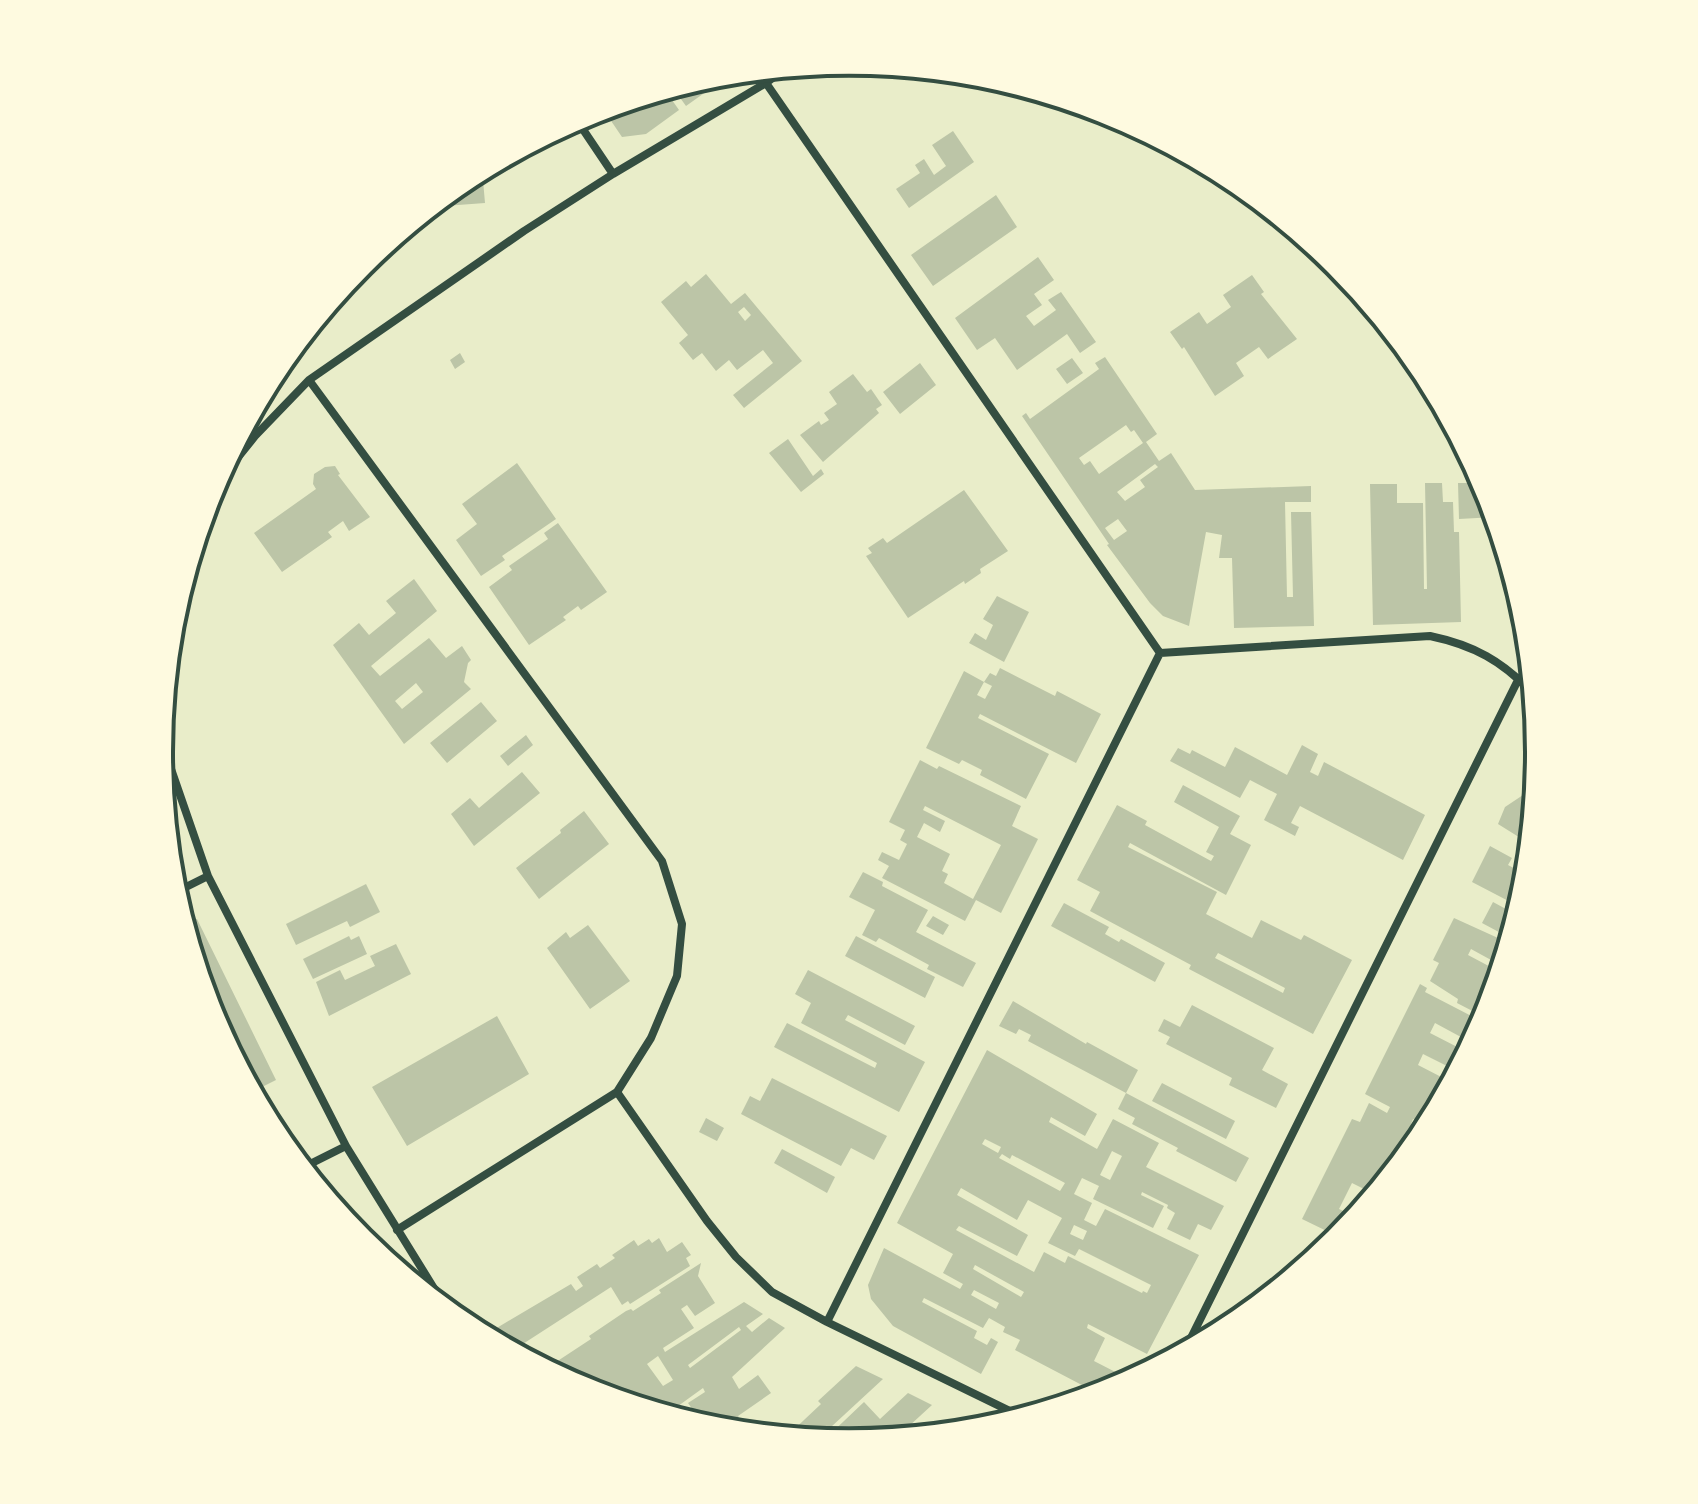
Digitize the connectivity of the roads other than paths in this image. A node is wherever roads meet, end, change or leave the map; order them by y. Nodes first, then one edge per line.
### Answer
1 (766, 83) joint
2 (583, 130) edge
3 (613, 174) junction
4 (309, 380) junction
5 (246, 447) edge
6 (1160, 653) junction
7 (1519, 678) joint
8 (174, 776) edge
9 (208, 876) junction
10 (187, 887) edge
11 (617, 1092) junction
12 (346, 1146) junction
13 (312, 1163) edge
14 (397, 1230) junction
15 (430, 1282) edge
16 (827, 1322) junction
17 (1193, 1333) edge
18 (1006, 1409) edge

1 - 3 street
1 - 6 street
2 - 3 street
3 - 4 street
4 - 5 street
4 - 11 street
6 - 7 street
6 - 16 street
7 - 17 street
8 - 9 street
9 - 10 street
9 - 12 street
11 - 14 street
11 - 16 street
12 - 13 street
12 - 14 street
14 - 15 street
16 - 18 street

